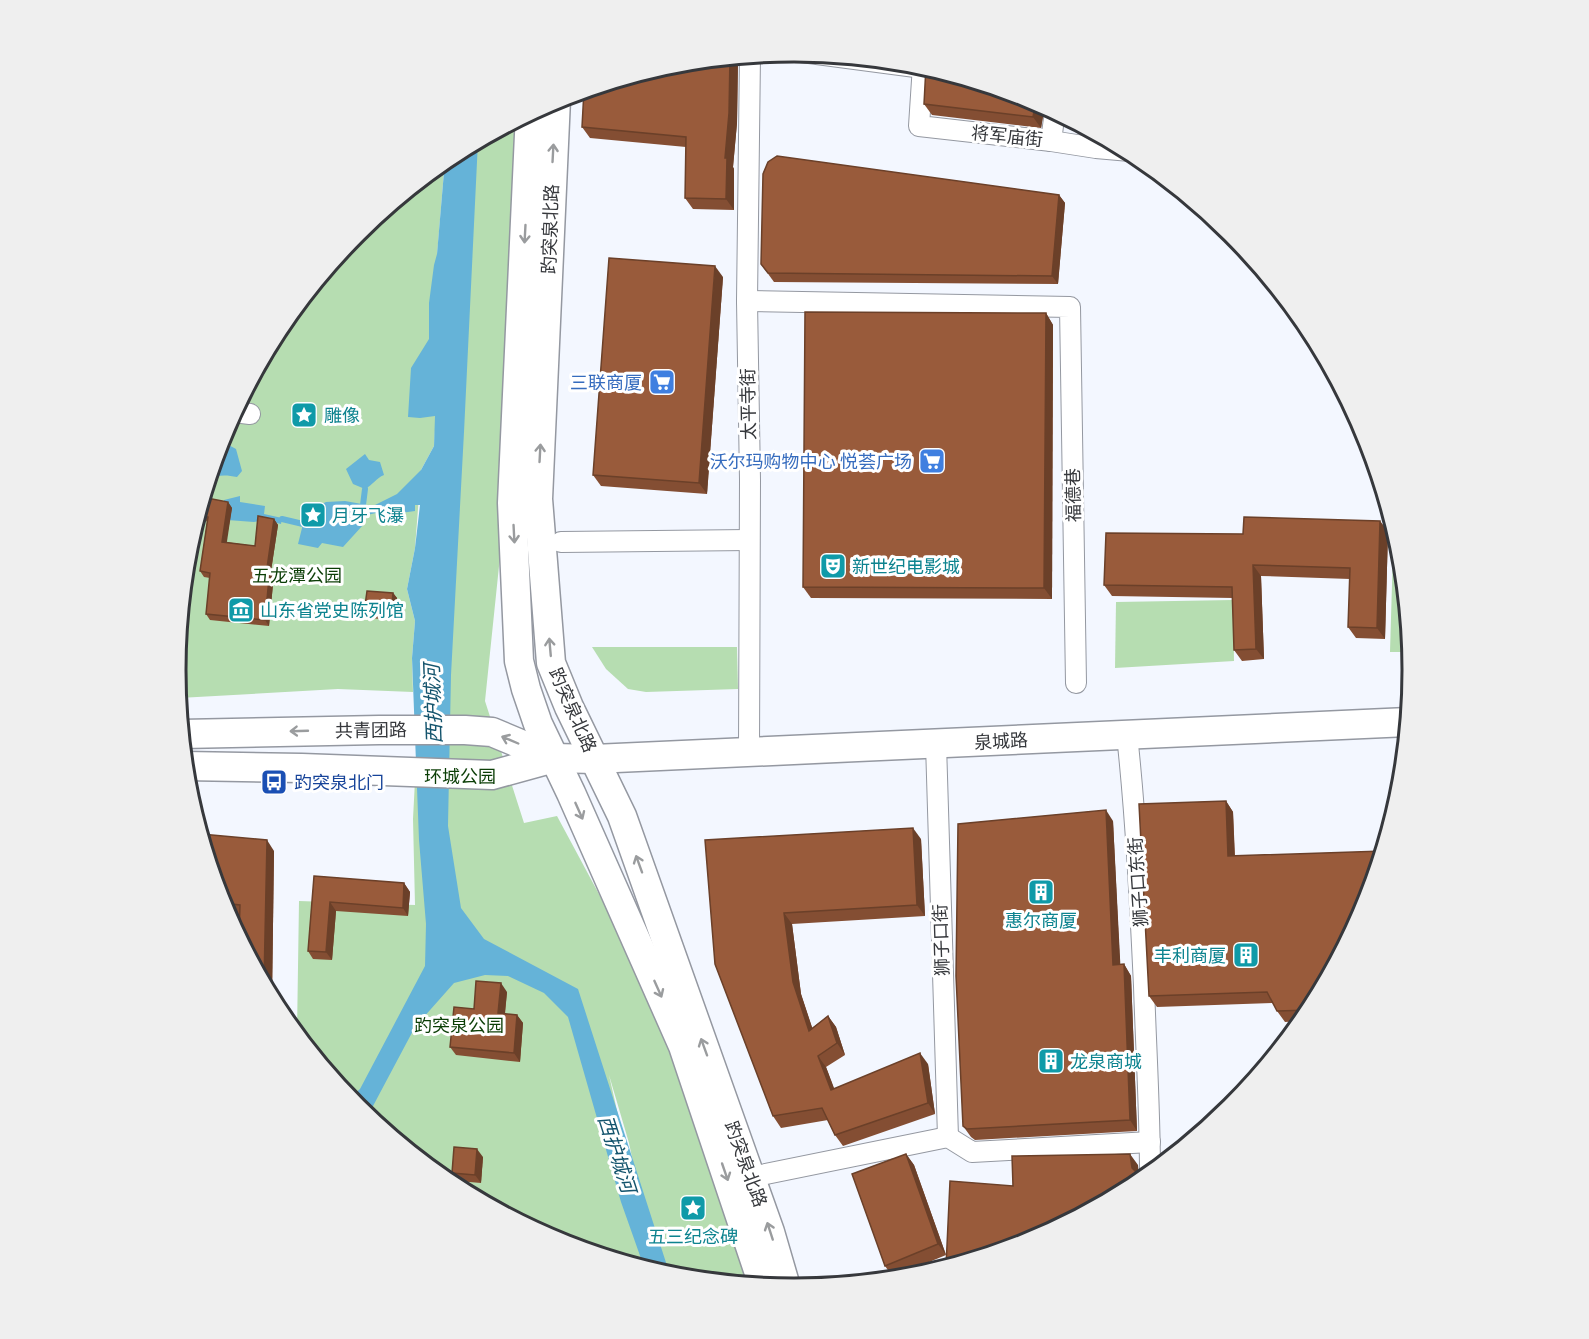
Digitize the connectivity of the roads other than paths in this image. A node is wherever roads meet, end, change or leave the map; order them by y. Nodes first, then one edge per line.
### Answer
1 (750, 64) edge
2 (922, 75) edge
3 (554, 111) edge
4 (1054, 120) edge
5 (531, 122) edge
6 (1052, 141) junction
7 (1109, 149) edge
8 (747, 300) junction
9 (749, 540) junction
10 (561, 542) dead end
11 (1076, 683) dead end
12 (1400, 722) edge
13 (190, 734) edge
14 (1126, 735) junction
15 (936, 744) junction
16 (749, 753) junction
17 (554, 758) junction
18 (594, 759) junction
19 (195, 766) edge
20 (948, 1137) junction
21 (1150, 1142) junction
22 (1150, 1162) edge
23 (751, 1177) junction
24 (760, 1276) edge
25 (783, 1277) edge

1 - 8 street, 太平寺街
2 - 6 street, 将军庙街
18 -> 3 main road, 趵突泉北路
4 - 6 street
5 -> 17 main road, 趵突泉北路
6 - 7 street, 将军庙街
8 - 9 street, 太平寺街
8 - 11 street, 福德巷
9 - 10 street
9 - 16 street, 太平寺街
12 - 14 main road, 泉城路
17 -> 13 main road, 共青团路
14 - 15 main road, 泉城路
14 - 21 street, 狮子口东街
15 - 16 main road, 泉城路
15 - 20 street, 狮子口街
16 - 18 main road, 泉城路
17 - 18 main road, 共青团路
17 - 19 main road, 共青团路
17 -> 24 main road, 趵突泉北路
23 -> 18 main road, 趵突泉北路
20 - 21 street
20 - 23 street
21 - 22 street, 狮子口东街
25 -> 23 main road, 趵突泉北路

